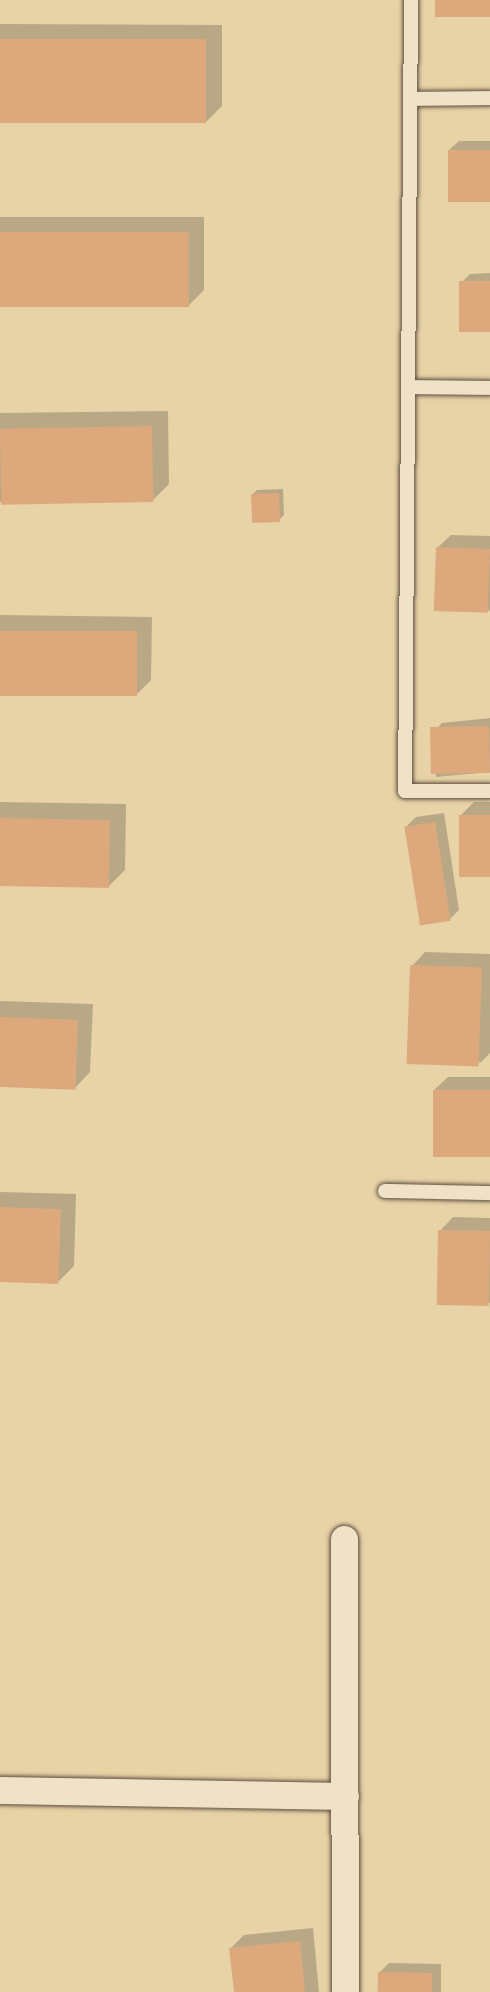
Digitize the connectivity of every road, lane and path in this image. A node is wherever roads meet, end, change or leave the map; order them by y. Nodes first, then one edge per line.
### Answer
1 (411, 0) edge
2 (490, 98) edge
3 (410, 99) junction
4 (408, 387) junction
5 (490, 388) edge
6 (490, 791) edge
7 (385, 1191) dead end
8 (490, 1193) edge
9 (344, 1539) dead end
10 (0, 1790) edge
11 (345, 1796) junction
12 (345, 1992) edge

1 - 3 lane
2 - 3 lane
3 - 4 lane
4 - 5 lane
4 - 6 lane
7 - 8 lane
9 - 11 street
10 - 11 street
11 - 12 street

